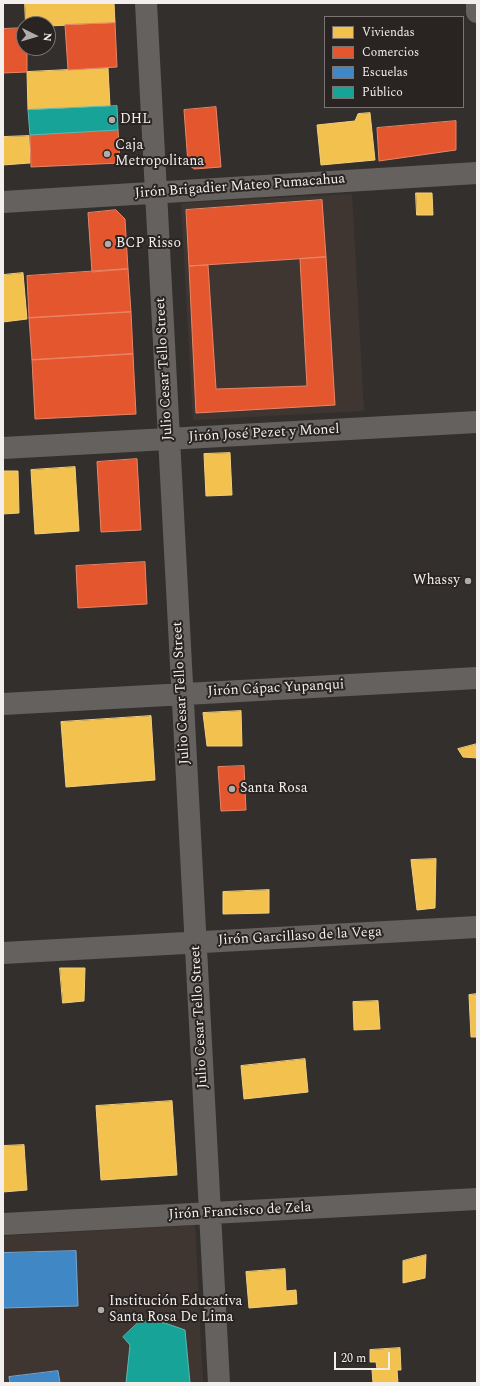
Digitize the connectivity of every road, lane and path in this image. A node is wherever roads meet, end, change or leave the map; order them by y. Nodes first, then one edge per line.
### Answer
1 (146, 3) edge
2 (476, 3) edge
3 (477, 12) edge
4 (477, 173) edge
5 (156, 193) junction
6 (3, 202) edge
7 (477, 422) edge
8 (169, 439) junction
9 (3, 448) edge
10 (477, 678) edge
11 (183, 695) junction
12 (3, 704) edge
13 (477, 927) edge
14 (196, 942) junction
15 (3, 953) edge
16 (477, 1199) edge
17 (210, 1213) junction
18 (3, 1224) edge
19 (219, 1383) edge

1 - 5 street, Julio Cesar Tello Street
2 - 3 street
4 - 5 street, Jirón Brigadier Mateo Pumacahua
5 - 6 street, Jirón Brigadier Mateo Pumacahua
5 - 8 street, Julio Cesar Tello Street
7 - 8 street, Jirón José Pezet y Monel
8 - 9 street, Jirón José Pezet y Monel
8 - 11 street, Julio Cesar Tello Street
10 - 11 street, Jirón Cápac Yupanqui
11 - 12 street, Jirón Cápac Yupanqui
11 - 14 street, Julio Cesar Tello Street
13 - 14 street, Jirón Garcillaso de la Vega
14 - 15 street, Jirón Garcillaso de la Vega
14 - 17 street, Julio Cesar Tello Street
16 - 17 street, Jirón Francisco de Zela
17 - 18 street, Jirón Francisco de Zela
17 - 19 street, Julio Cesar Tello Street

